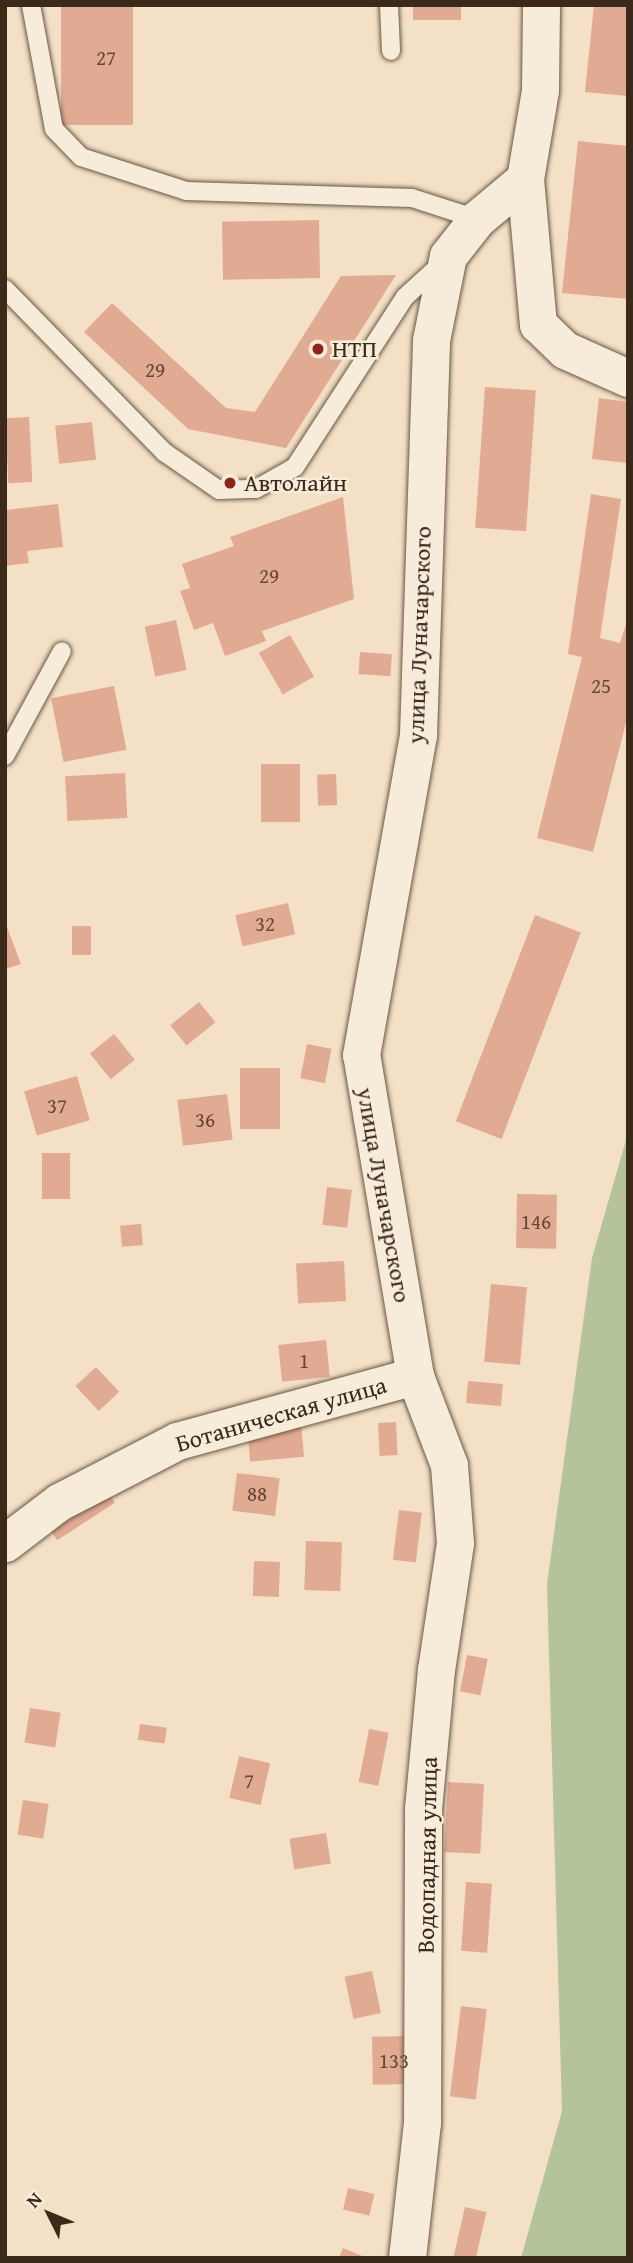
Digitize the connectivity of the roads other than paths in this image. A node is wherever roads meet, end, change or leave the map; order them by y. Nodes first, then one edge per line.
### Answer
1 (31, 5) edge
2 (389, 5) edge
3 (541, 5) edge
4 (391, 51) dead end
5 (525, 179) junction
6 (477, 219) junction
7 (448, 256) junction
8 (5, 289) edge
9 (628, 378) edge
10 (62, 651) dead end
11 (5, 756) edge
12 (415, 1376) junction
13 (5, 1544) edge
14 (407, 2258) edge

1 - 6 lane
2 - 4 lane
3 - 5 street
5 - 6 street, улица Луначарского
5 - 9 street
6 - 7 street, улица Луначарского
7 - 8 lane
7 - 12 street, улица Луначарского
10 - 11 lane
12 - 13 street, Ботаническая улица
12 - 14 street, Водопадная улица

